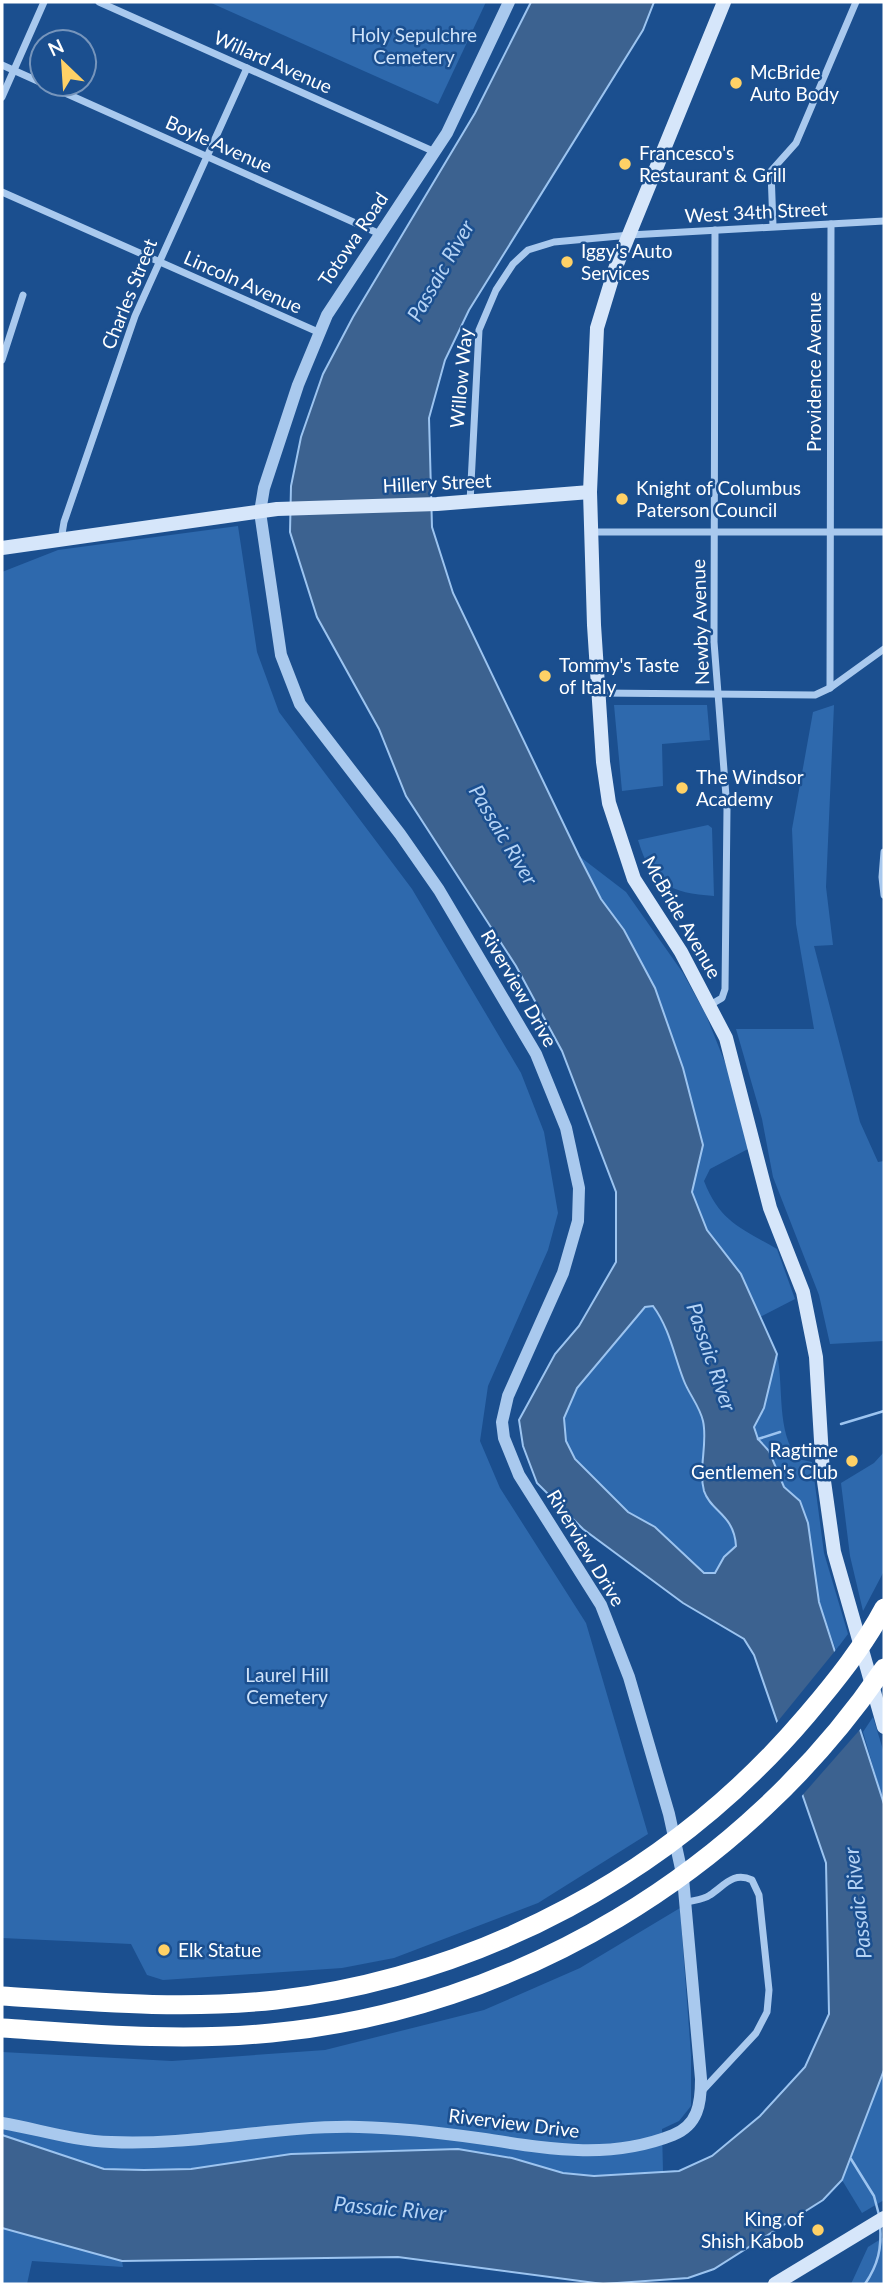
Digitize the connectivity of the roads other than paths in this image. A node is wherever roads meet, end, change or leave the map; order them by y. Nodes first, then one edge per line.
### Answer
1 (44, 2) edge
2 (99, 2) edge
3 (509, 2) edge
4 (724, 2) edge
5 (856, 2) edge
6 (2, 65) edge
7 (247, 68) junction
8 (14, 70) junction
9 (28, 76) edge
10 (2, 97) edge
11 (77, 98) edge
12 (435, 152) junction
13 (206, 156) junction
14 (2, 192) edge
15 (884, 221) edge
16 (831, 224) junction
17 (773, 226) junction
18 (715, 230) junction
19 (380, 234) junction
20 (630, 234) junction
21 (158, 261) junction
22 (23, 295) dead end
23 (318, 332) junction
24 (2, 360) edge
25 (590, 492) junction
26 (470, 502) junction
27 (260, 512) junction
28 (590, 532) junction
29 (713, 532) junction
30 (829, 532) junction
31 (884, 533) edge
32 (61, 540) junction
33 (2, 548) edge
34 (884, 649) edge
35 (830, 688) junction
36 (598, 693) junction
37 (718, 694) junction
38 (884, 852) edge
39 (884, 895) edge
40 (710, 1005) junction
41 (883, 1611) edge
42 (884, 1668) edge
43 (884, 1727) edge
44 (687, 1902) junction
45 (2, 1996) edge
46 (2, 2028) edge
47 (701, 2093) junction
48 (2, 2123) edge
49 (884, 2218) edge
50 (775, 2284) edge

1 - 8 street
2 - 7 street, Willard Avenue
3 - 12 street, Totowa Road
4 - 20 main road, McBride Avenue
5 - 17 street
6 - 8 street, Boyle Avenue
7 - 12 street, Willard Avenue
7 - 13 street, Charles Street
8 - 9 street, Boyle Avenue
8 - 10 street
11 - 13 street, Boyle Avenue
12 - 19 street, Totowa Road
13 - 19 street, Boyle Avenue
13 - 21 street, Charles Street
14 - 21 street, Lincoln Avenue
15 - 16 street, West 34th Street
16 - 17 street, West 34th Street
16 - 30 street, Providence Avenue
17 - 18 street, West 34th Street
18 - 20 street, West 34th Street
18 - 29 street, Newby Avenue
19 - 23 street, Totowa Road
20 - 25 main road, McBride Avenue
20 - 26 street, Willow Way
21 - 23 street, Lincoln Avenue
21 - 32 street, Charles Street
22 - 24 street
23 - 27 street, Totowa Road
25 - 26 main road, Hillery Street
25 - 28 main road, McBride Avenue
26 - 27 main road, Hillery Street
27 - 32 main road
27 - 44 street, Riverview Drive
28 - 29 street
28 - 36 main road, McBride Avenue
29 - 30 street
29 - 37 street, Newby Avenue
30 - 31 street
30 - 35 street, Providence Avenue
32 - 33 main road
34 - 35 street
35 - 37 street
36 - 37 street
36 - 40 main road, McBride Avenue
37 - 40 street, Newby Avenue
38 - 39 street
40 - 43 main road, McBride Avenue
41 - 45 highway
42 - 46 highway
44 - 47 street, Riverview Drive
44 - 47 street
47 - 48 street, Riverview Drive
49 - 50 main road

